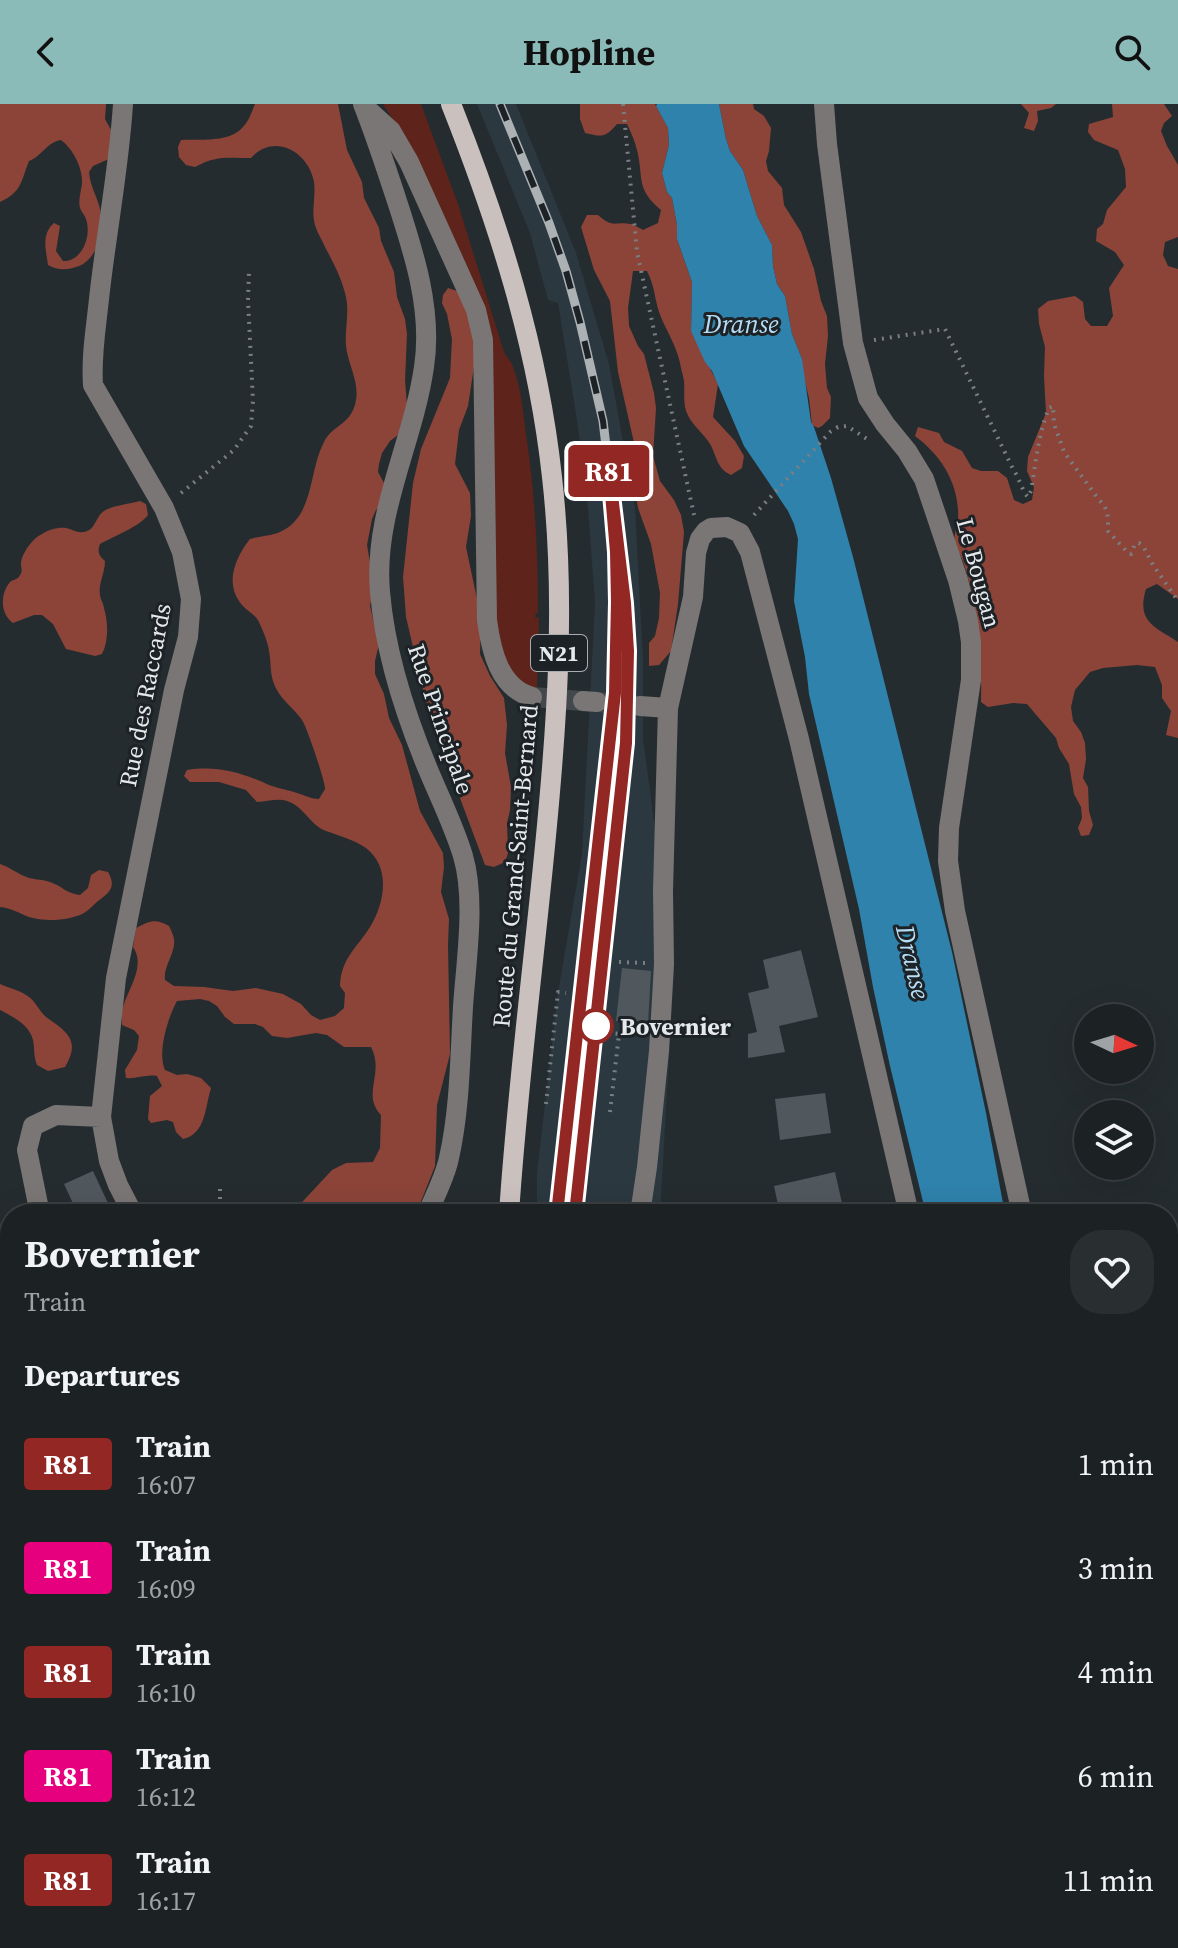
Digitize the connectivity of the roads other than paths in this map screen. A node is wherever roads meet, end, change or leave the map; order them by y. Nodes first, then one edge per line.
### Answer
1 (123, 104) edge
2 (451, 104) edge
3 (824, 104) edge
4 (363, 105) edge
5 (532, 697) tunnel mouth
6 (640, 706) tunnel mouth
7 (668, 708) junction
8 (101, 1117) junction
9 (38, 1204) edge
10 (128, 1204) edge
11 (431, 1204) edge
12 (510, 1204) edge
13 (641, 1204) edge
14 (907, 1204) edge
15 (1020, 1204) edge

1 - 8 street, Rue des Raccards
2 - 12 main road, Route du Grand-Saint-Bernard / N21
3 - 15 street, Le Bougan
4 - 5 street
4 - 11 street, Rue Principale
6 - 7 street
7 - 13 street
7 - 14 street
8 - 9 street
8 - 10 street, Rue des Raccards

